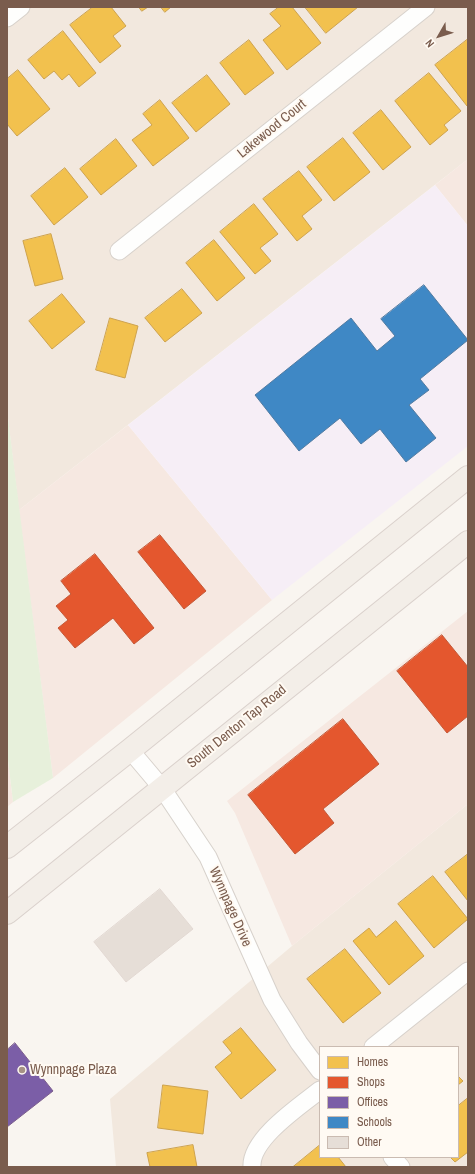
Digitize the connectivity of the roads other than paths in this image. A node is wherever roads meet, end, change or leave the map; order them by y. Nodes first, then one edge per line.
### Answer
1 (21, 7) edge
2 (426, 7) edge
3 (7, 18) edge
4 (119, 251) dead end
5 (468, 477) edge
6 (468, 542) edge
7 (130, 750) junction
8 (162, 788) junction
9 (7, 847) edge
10 (7, 913) edge
11 (468, 971) edge
12 (374, 1046) edge
13 (319, 1070) edge
14 (319, 1091) edge
15 (393, 1158) edge
16 (252, 1167) edge
17 (401, 1167) edge

1 - 3 street
2 - 4 street, Lakewood Court
5 - 7 main road
6 - 8 main road, South Denton Tap Road
7 - 8 street, Wynnpage Drive
7 - 9 main road
8 - 10 main road, South Denton Tap Road
8 - 13 street, Wynnpage Drive
11 - 12 street
14 - 16 street
15 - 17 street

